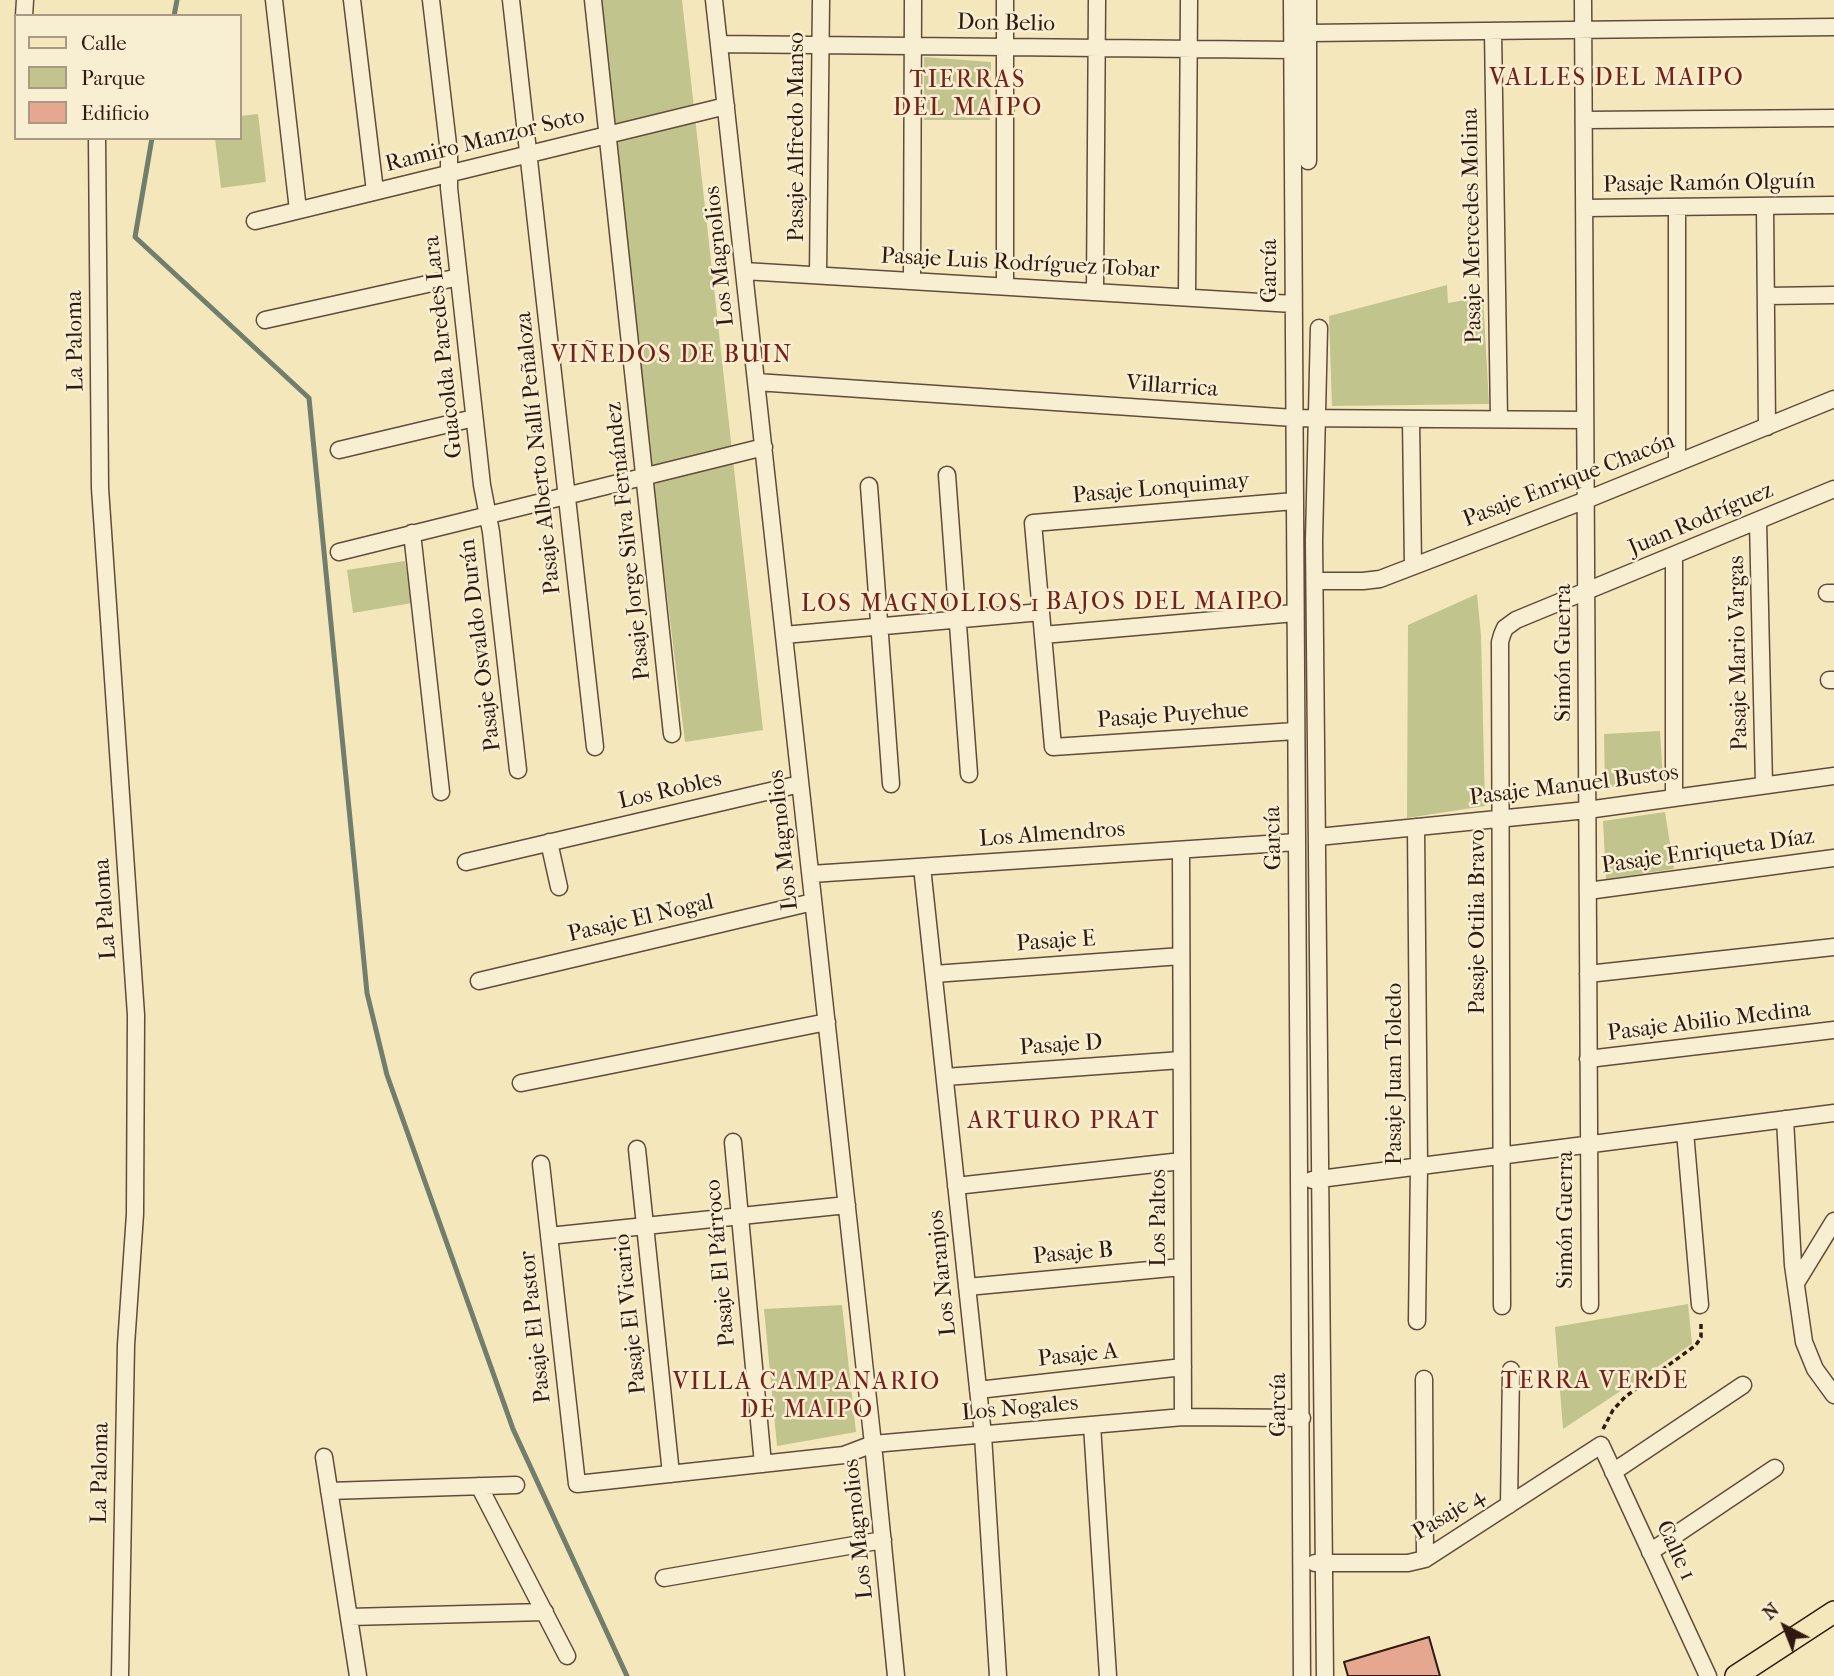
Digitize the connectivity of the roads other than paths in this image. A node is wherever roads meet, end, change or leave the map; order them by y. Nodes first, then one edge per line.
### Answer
1 (274, 0) edge
2 (352, 0) edge
3 (431, 0) edge
4 (511, 0) edge
5 (593, 0) edge
6 (714, 0) edge
7 (821, 0) edge
8 (913, 0) edge
9 (1005, 0) edge
10 (1097, 0) edge
11 (1189, 0) edge
12 (1292, 0) edge
13 (1308, 0) edge
14 (1583, 0) edge
15 (1834, 27) edge
16 (1583, 30) junction
17 (1493, 31) junction
18 (1308, 33) junction
19 (719, 44) junction
20 (821, 45) junction
21 (913, 46) junction
22 (1005, 47) junction
23 (1097, 48) junction
24 (1189, 48) junction
25 (1292, 50) junction
26 (726, 106) junction
27 (1834, 118) edge
28 (1584, 120) junction
29 (608, 135) junction
30 (97, 140) edge
31 (529, 154) junction
32 (1308, 161) dead end
33 (449, 174) junction
34 (375, 191) junction
35 (1834, 205) edge
36 (1765, 206) junction
37 (1677, 207) junction
38 (1584, 208) junction
39 (298, 210) junction
40 (255, 221) dead end
41 (744, 271) junction
42 (818, 275) junction
43 (458, 277) junction
44 (912, 281) junction
45 (1005, 286) junction
46 (1095, 292) junction
47 (1834, 295) edge
48 (1766, 296) junction
49 (1187, 297) junction
50 (1293, 304) junction
51 (265, 320) dead end
52 (1319, 328) dead end
53 (756, 382) junction
54 (1834, 399) edge
55 (474, 418) junction
56 (1294, 418) junction
57 (1317, 418) junction
58 (1411, 419) junction
59 (1499, 419) junction
60 (1585, 420) junction
61 (1767, 427) junction
62 (764, 447) junction
63 (339, 450) dead end
64 (1677, 463) junction
65 (947, 475) dead end
66 (645, 476) junction
67 (869, 486) dead end
68 (1834, 489) edge
69 (567, 495) junction
70 (1294, 500) junction
71 (1586, 500) junction
72 (487, 515) junction
73 (1758, 521) junction
74 (412, 533) junction
75 (338, 552) dead end
76 (1674, 556) junction
77 (1413, 566) junction
78 (1315, 581) junction
79 (1586, 593) junction
80 (1041, 612) junction
81 (1295, 613) junction
82 (957, 620) junction
83 (879, 627) junction
84 (784, 635) junction
85 (1042, 635) junction
86 (1295, 731) junction
87 (672, 734) dead end
88 (595, 747) dead end
89 (518, 770) dead end
90 (969, 774) dead end
91 (1834, 776) edge
92 (891, 783) dead end
93 (800, 784) junction
94 (1764, 785) junction
95 (441, 792) dead end
96 (1674, 797) junction
97 (1587, 810) junction
98 (1500, 818) junction
99 (1416, 827) junction
100 (1318, 837) junction
101 (549, 842) junction
102 (1297, 842) junction
103 (1181, 850) junction
104 (1834, 858) edge
105 (467, 862) dead end
106 (922, 867) junction
107 (811, 874) junction
108 (559, 887) dead end
109 (1588, 891) junction
110 (813, 902) junction
111 (1834, 947) edge
112 (1181, 956) junction
113 (934, 974) junction
114 (1588, 974) junction
115 (479, 981) dead end
116 (827, 1022) junction
117 (1834, 1030) edge
118 (1588, 1059) junction
119 (1181, 1060) junction
120 (945, 1077) junction
121 (521, 1083) dead end
122 (1834, 1113) edge
123 (1785, 1119) junction
124 (1685, 1132) junction
125 (733, 1142) dead end
126 (1588, 1144) junction
127 (637, 1149) dead end
128 (1502, 1156) junction
129 (1182, 1161) junction
130 (541, 1164) dead end
131 (1419, 1166) junction
132 (1321, 1179) junction
133 (1300, 1182) junction
134 (957, 1186) junction
135 (847, 1205) junction
136 (740, 1217) junction
137 (1834, 1221) edge
138 (645, 1227) junction
139 (549, 1236) junction
140 (1182, 1267) junction
141 (1796, 1283) junction
142 (967, 1287) junction
143 (1590, 1305) dead end
144 (1700, 1305) road end
145 (1502, 1306) dead end
146 (1417, 1321) dead end
147 (1183, 1367) junction
148 (1511, 1370) dead end
149 (1424, 1379) dead end
150 (1743, 1385) dead end
151 (978, 1390) junction
152 (1834, 1395) edge
153 (1183, 1417) junction
154 (1302, 1419) junction
155 (1092, 1425) junction
156 (983, 1435) junction
157 (873, 1444) junction
158 (1601, 1445) joint
159 (324, 1457) dead end
160 (764, 1464) junction
161 (1775, 1468) dead end
162 (1613, 1472) junction
163 (670, 1474) junction
164 (577, 1484) joint
165 (516, 1485) dead end
166 (479, 1486) junction
167 (329, 1491) junction
168 (1509, 1505) junction
169 (883, 1540) junction
170 (1650, 1552) junction
171 (1425, 1559) junction
172 (1302, 1563) junction
173 (1324, 1563) junction
174 (664, 1578) dead end
175 (545, 1612) junction
176 (1834, 1612) edge
177 (349, 1618) junction
178 (567, 1656) dead end
179 (120, 1676) edge
180 (358, 1676) edge
181 (896, 1676) edge
182 (998, 1676) edge
183 (1108, 1676) edge
184 (1302, 1676) edge
185 (1325, 1676) edge
186 (1708, 1676) edge
187 (1736, 1676) edge

1 - 39 street
2 - 34 street
3 - 33 street, Guacolda Paredes Lara
4 - 31 street, Pasaje Alberto Nallí Peñaloza
5 - 29 street, Pasaje Jorge Silva Fernández
6 - 19 street, Los Magnolios
7 - 20 street, Pasaje Alfredo Manso
8 - 21 street
9 - 22 street
10 - 23 street
11 - 24 street
12 - 25 street, García
13 - 18 street
14 - 16 street, Simón Guerra
15 - 16 street
16 - 17 street
16 - 28 street, Simón Guerra
17 - 18 street
17 - 59 street, Pasaje Mercedes Molina
18 - 32 street
19 - 20 street, Don Belio
19 - 26 street, Los Magnolios
20 - 21 street, Don Belio
20 - 42 street, Pasaje Alfredo Manso
21 - 22 street, Don Belio
21 - 44 street
22 - 23 street, Don Belio
22 - 45 street
23 - 24 street, Don Belio
23 - 46 street
24 - 25 street, Don Belio
24 - 49 street
25 - 50 street, García
26 - 29 street, Ramiro Manzor Soto
26 - 41 street, Los Magnolios
27 - 28 street
28 - 38 street, Simón Guerra
29 - 31 street, Ramiro Manzor Soto
29 - 66 street, Pasaje Jorge Silva Fernández
30 - 179 street, La Paloma
31 - 33 street, Ramiro Manzor Soto
31 - 69 street, Pasaje Alberto Nallí Peñaloza
33 - 34 street, Ramiro Manzor Soto
33 - 43 street, Guacolda Paredes Lara
34 - 39 street, Ramiro Manzor Soto
35 - 36 street, Pasaje Ramón Olguín
36 - 37 street, Pasaje Ramón Olguín
36 - 48 street
37 - 38 street, Pasaje Ramón Olguín
37 - 64 street
38 - 60 street, Simón Guerra
39 - 40 street, Ramiro Manzor Soto
41 - 42 street, Pasaje Luis Rodríguez Tobar
41 - 53 street, Los Magnolios
42 - 44 street, Pasaje Luis Rodríguez Tobar
43 - 51 street
43 - 55 street, Guacolda Paredes Lara
44 - 45 street, Pasaje Luis Rodríguez Tobar
45 - 46 street, Pasaje Luis Rodríguez Tobar
46 - 49 street, Pasaje Luis Rodríguez Tobar
47 - 48 street
48 - 61 street
49 - 50 street, Pasaje Luis Rodríguez Tobar
50 - 56 street, García
52 - 57 street, García
53 - 56 street, Villarrica
53 - 62 street, Los Magnolios
54 - 61 street, Pasaje Enrique Chacón
55 - 63 street
55 - 72 street, Guacolda Paredes Lara
56 - 57 street, Villarrica
56 - 70 street, García
57 - 58 street, Villarrica
57 - 78 street, García
58 - 59 street, Villarrica
58 - 77 street
59 - 60 street, Villarrica
60 - 71 street, Simón Guerra
61 - 64 street, Pasaje Enrique Chacón
62 - 66 street
62 - 84 street, Los Magnolios
64 - 71 street, Pasaje Enrique Chacón
65 - 82 street
66 - 69 street
66 - 87 street, Pasaje Jorge Silva Fernández
67 - 83 street
68 - 73 street, Juan Rodríguez
69 - 72 street
69 - 88 street, Pasaje Alberto Nallí Peñaloza
70 - 80 street, Pasaje Lonquimay
70 - 81 street, García
71 - 77 street, Pasaje Enrique Chacón
71 - 79 street, Simón Guerra
72 - 74 street
72 - 89 street, Pasaje Osvaldo Durán
73 - 76 street, Juan Rodríguez
73 - 94 street, Pasaje Mario Vargas
74 - 75 street
74 - 95 street
76 - 79 street, Juan Rodríguez
76 - 96 street
77 - 78 street, Pasaje Enrique Chacón
78 - 100 street, García
79 - 97 street, Simón Guerra
79 - 98 street, Pasaje Otilia Bravo
80 - 82 street
80 - 85 street
81 - 85 street
81 - 86 street, García
82 - 83 street
82 - 90 street
83 - 84 street
83 - 92 street
84 - 93 street, Los Magnolios
85 - 86 street, Pasaje Puyehue
86 - 102 street, García
91 - 94 street, Pasaje Manuel Bustos
93 - 101 street, Los Robles
93 - 107 street, Los Magnolios
94 - 96 street, Pasaje Manuel Bustos
96 - 97 street, Pasaje Manuel Bustos
97 - 98 street, Pasaje Manuel Bustos
97 - 109 street, Simón Guerra
98 - 99 street, Pasaje Manuel Bustos
98 - 128 street, Pasaje Otilia Bravo
99 - 100 street, Pasaje Manuel Bustos
99 - 131 street, Pasaje Juan Toledo
100 - 132 street, García
101 - 105 street, Los Robles
101 - 108 street
102 - 103 street, Los Almendros
102 - 133 street, García
103 - 106 street, Los Almendros
103 - 112 street, Los Paltos
104 - 109 street, Pasaje Enriqueta Díaz
106 - 107 street, Los Almendros
106 - 113 street, Los Naranjos
107 - 110 street, Los Magnolios
109 - 114 street, Simón Guerra
110 - 115 street, Pasaje El Nogal
110 - 116 street, Los Magnolios
111 - 114 street
112 - 113 street, Pasaje E
112 - 119 street, Los Paltos
113 - 120 street, Los Naranjos
114 - 118 street, Simón Guerra
116 - 121 street
116 - 135 street, Los Magnolios
117 - 118 street, Pasaje Abilio Medina
118 - 126 street, Simón Guerra
119 - 120 street, Pasaje D
119 - 129 street, Los Paltos
120 - 134 street, Los Naranjos
122 - 123 street
123 - 124 street
123 - 141 street
124 - 126 street
124 - 144 street
125 - 136 street, Pasaje El Párroco
126 - 128 street
126 - 143 street, Simón Guerra
127 - 138 street, Pasaje El Vicario
128 - 131 street
128 - 145 street, Pasaje Otilia Bravo
129 - 134 street
129 - 140 street, Los Paltos
130 - 139 street, Pasaje El Pastor
131 - 132 street
131 - 146 street, Pasaje Juan Toledo
132 - 133 street
132 - 173 street, García
133 - 154 street, García
134 - 142 street, Los Naranjos
135 - 136 street
135 - 157 street, Los Magnolios
136 - 138 street
136 - 160 street, Pasaje El Párroco
137 - 141 street
138 - 139 street
138 - 163 street, Pasaje El Vicario
139 - 164 street, Pasaje El Pastor
140 - 142 street, Pasaje B
140 - 147 street, Los Paltos
141 - 152 street
142 - 151 street, Los Naranjos
147 - 151 street, Pasaje A
147 - 153 street, Los Paltos
148 - 168 street
149 - 171 street
150 - 162 street
151 - 156 street, Los Naranjos
153 - 154 street, Los Nogales
153 - 155 street, Los Nogales
154 - 172 street, García
155 - 156 street, Los Nogales
155 - 183 street
156 - 157 street, Los Nogales
156 - 182 street, Los Naranjos
157 - 160 street, Los Nogales
157 - 169 street, Los Magnolios
158 - 162 street, Calle 1
158 - 168 street, Pasaje 4
159 - 167 street
160 - 163 street, Los Nogales
161 - 170 street
162 - 170 street, Calle 1
163 - 164 street, Los Nogales
165 - 166 street
166 - 167 street
166 - 175 street
167 - 177 street
168 - 171 street, Pasaje 4
169 - 174 street
169 - 181 street, Los Magnolios
170 - 186 street, Calle 1
171 - 173 street, Pasaje 4
172 - 173 street, Pasaje 4
172 - 184 street, García
173 - 185 street, García
175 - 177 street
175 - 178 street
176 - 187 main road
177 - 180 street

